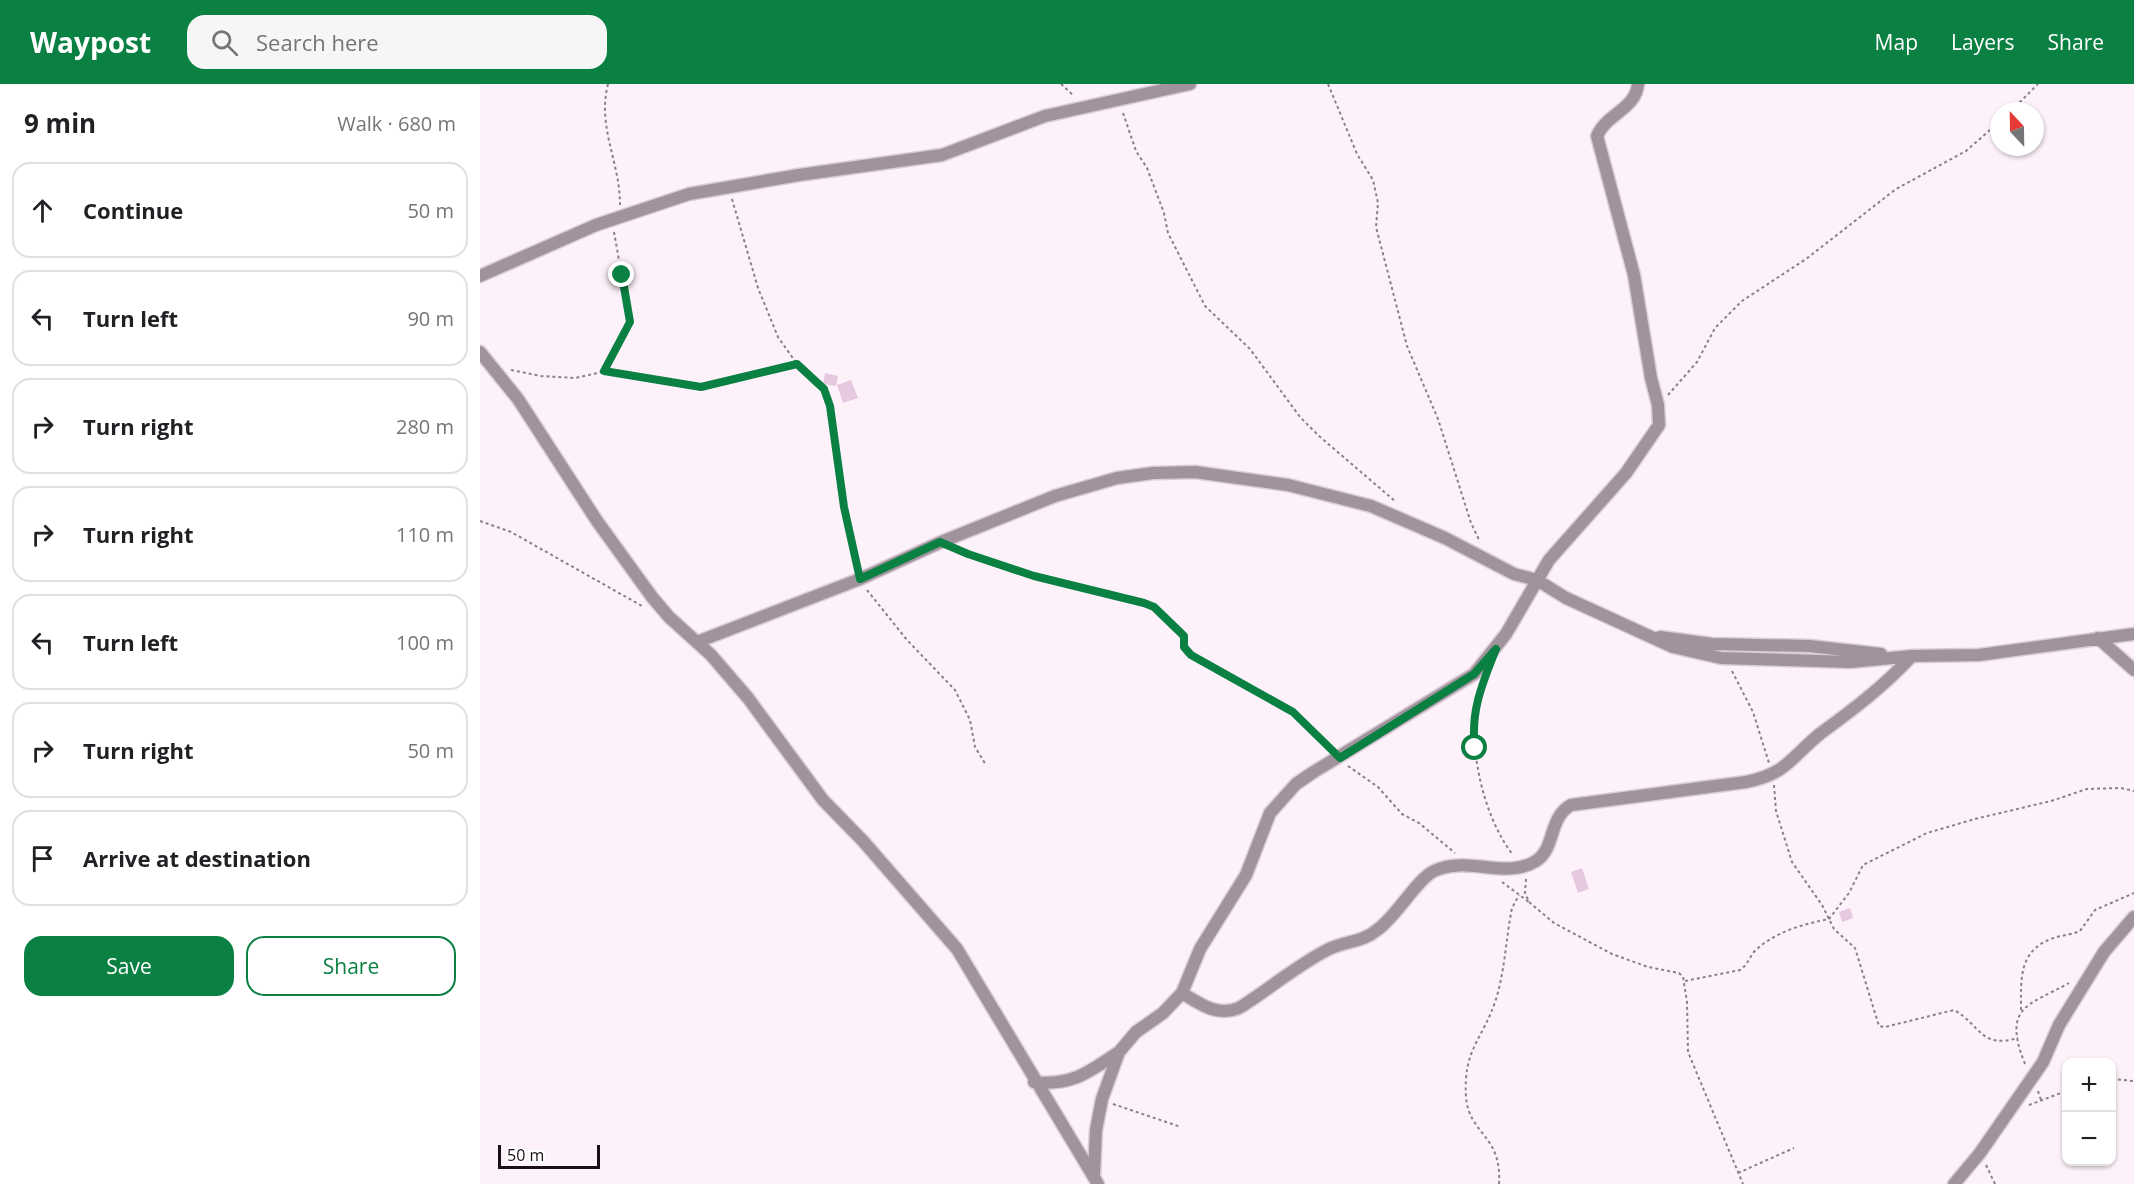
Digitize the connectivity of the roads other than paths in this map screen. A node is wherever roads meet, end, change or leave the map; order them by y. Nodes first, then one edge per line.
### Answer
1 (1190, 84) edge
2 (1638, 84) edge
3 (480, 276) edge
4 (480, 352) edge
5 (1537, 580) junction
6 (2134, 634) edge
7 (1650, 636) junction
8 (2098, 638) junction
9 (697, 642) junction
10 (1912, 656) junction
11 (2134, 670) edge
12 (2134, 917) edge
13 (1182, 993) junction
14 (1119, 1052) junction
15 (1034, 1082) junction
16 (1096, 1180) edge
17 (1954, 1184) edge

1 - 3 street
2 - 5 street
4 - 9 street
5 - 7 street
5 - 9 street
5 - 13 street
6 - 8 street
7 - 10 street
7 - 10 street
8 - 10 street
8 - 11 street
9 - 15 street
10 - 13 street
12 - 17 street
13 - 14 street
14 - 15 street
14 - 16 street
15 - 16 street

